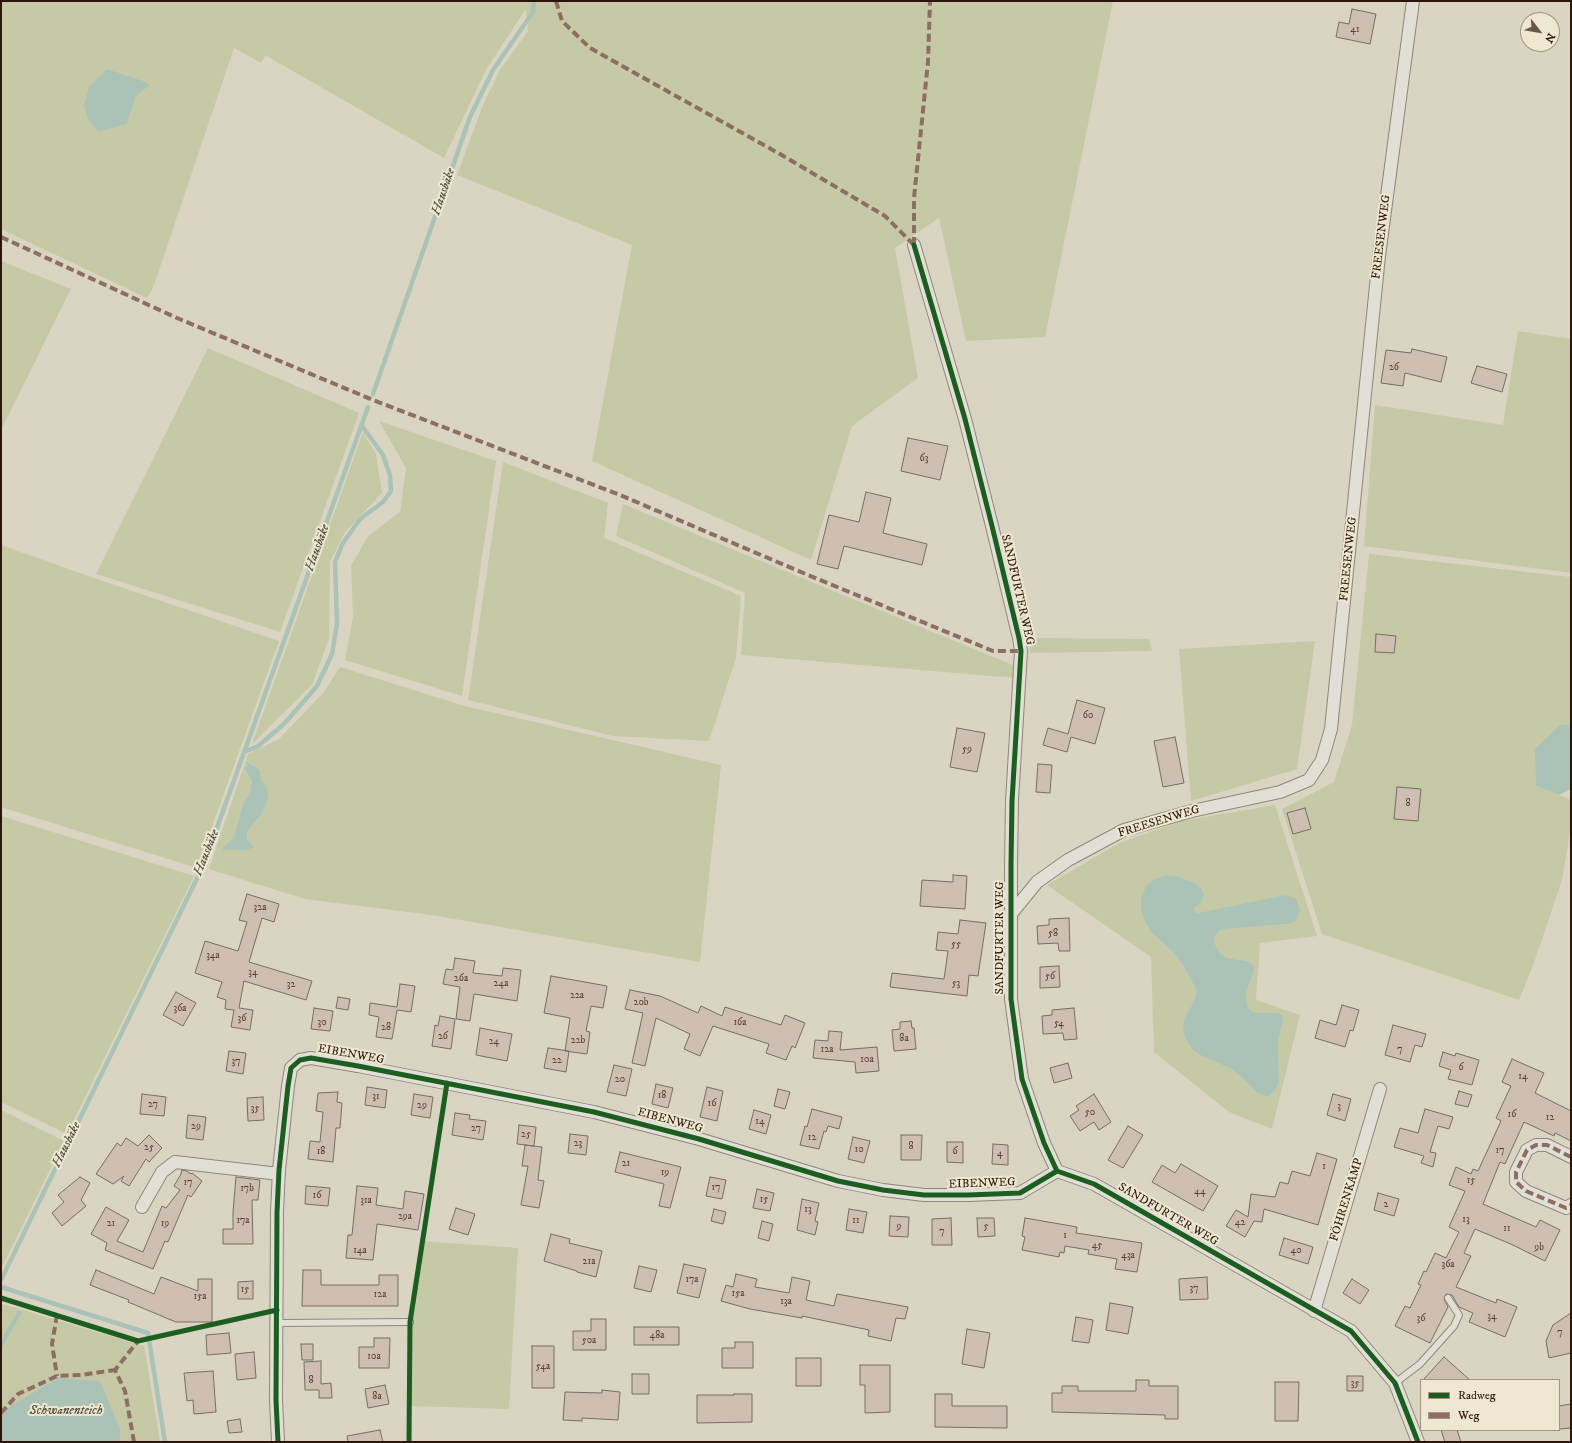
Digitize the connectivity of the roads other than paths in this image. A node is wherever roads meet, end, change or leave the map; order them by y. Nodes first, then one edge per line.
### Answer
1 (1413, 1) edge
2 (914, 245) dead end
3 (1011, 914) junction
4 (1380, 1089) dead end
5 (1571, 1157) edge
6 (1056, 1172) junction
7 (279, 1174) junction
8 (1571, 1206) edge
9 (142, 1208) dead end
10 (1448, 1298) dead end
11 (1314, 1311) junction
12 (410, 1322) dead end
13 (276, 1323) junction
14 (1395, 1383) junction
15 (278, 1442) edge
16 (1418, 1442) edge

1 - 3 street, FREESENWEG
2 - 3 street, SANDFURTER WEG
3 - 6 street, SANDFURTER WEG
4 - 11 street, FÖHRENKAMP
5 - 8 street
6 - 7 street, EIBENWEG
6 - 11 street, SANDFURTER WEG
7 - 9 street
7 - 13 street, EIBENWEG
10 - 14 lane
11 - 14 street, SANDFURTER WEG
12 - 13 lane
13 - 15 street, EIBENWEG
14 - 16 street, SANDFURTER WEG

